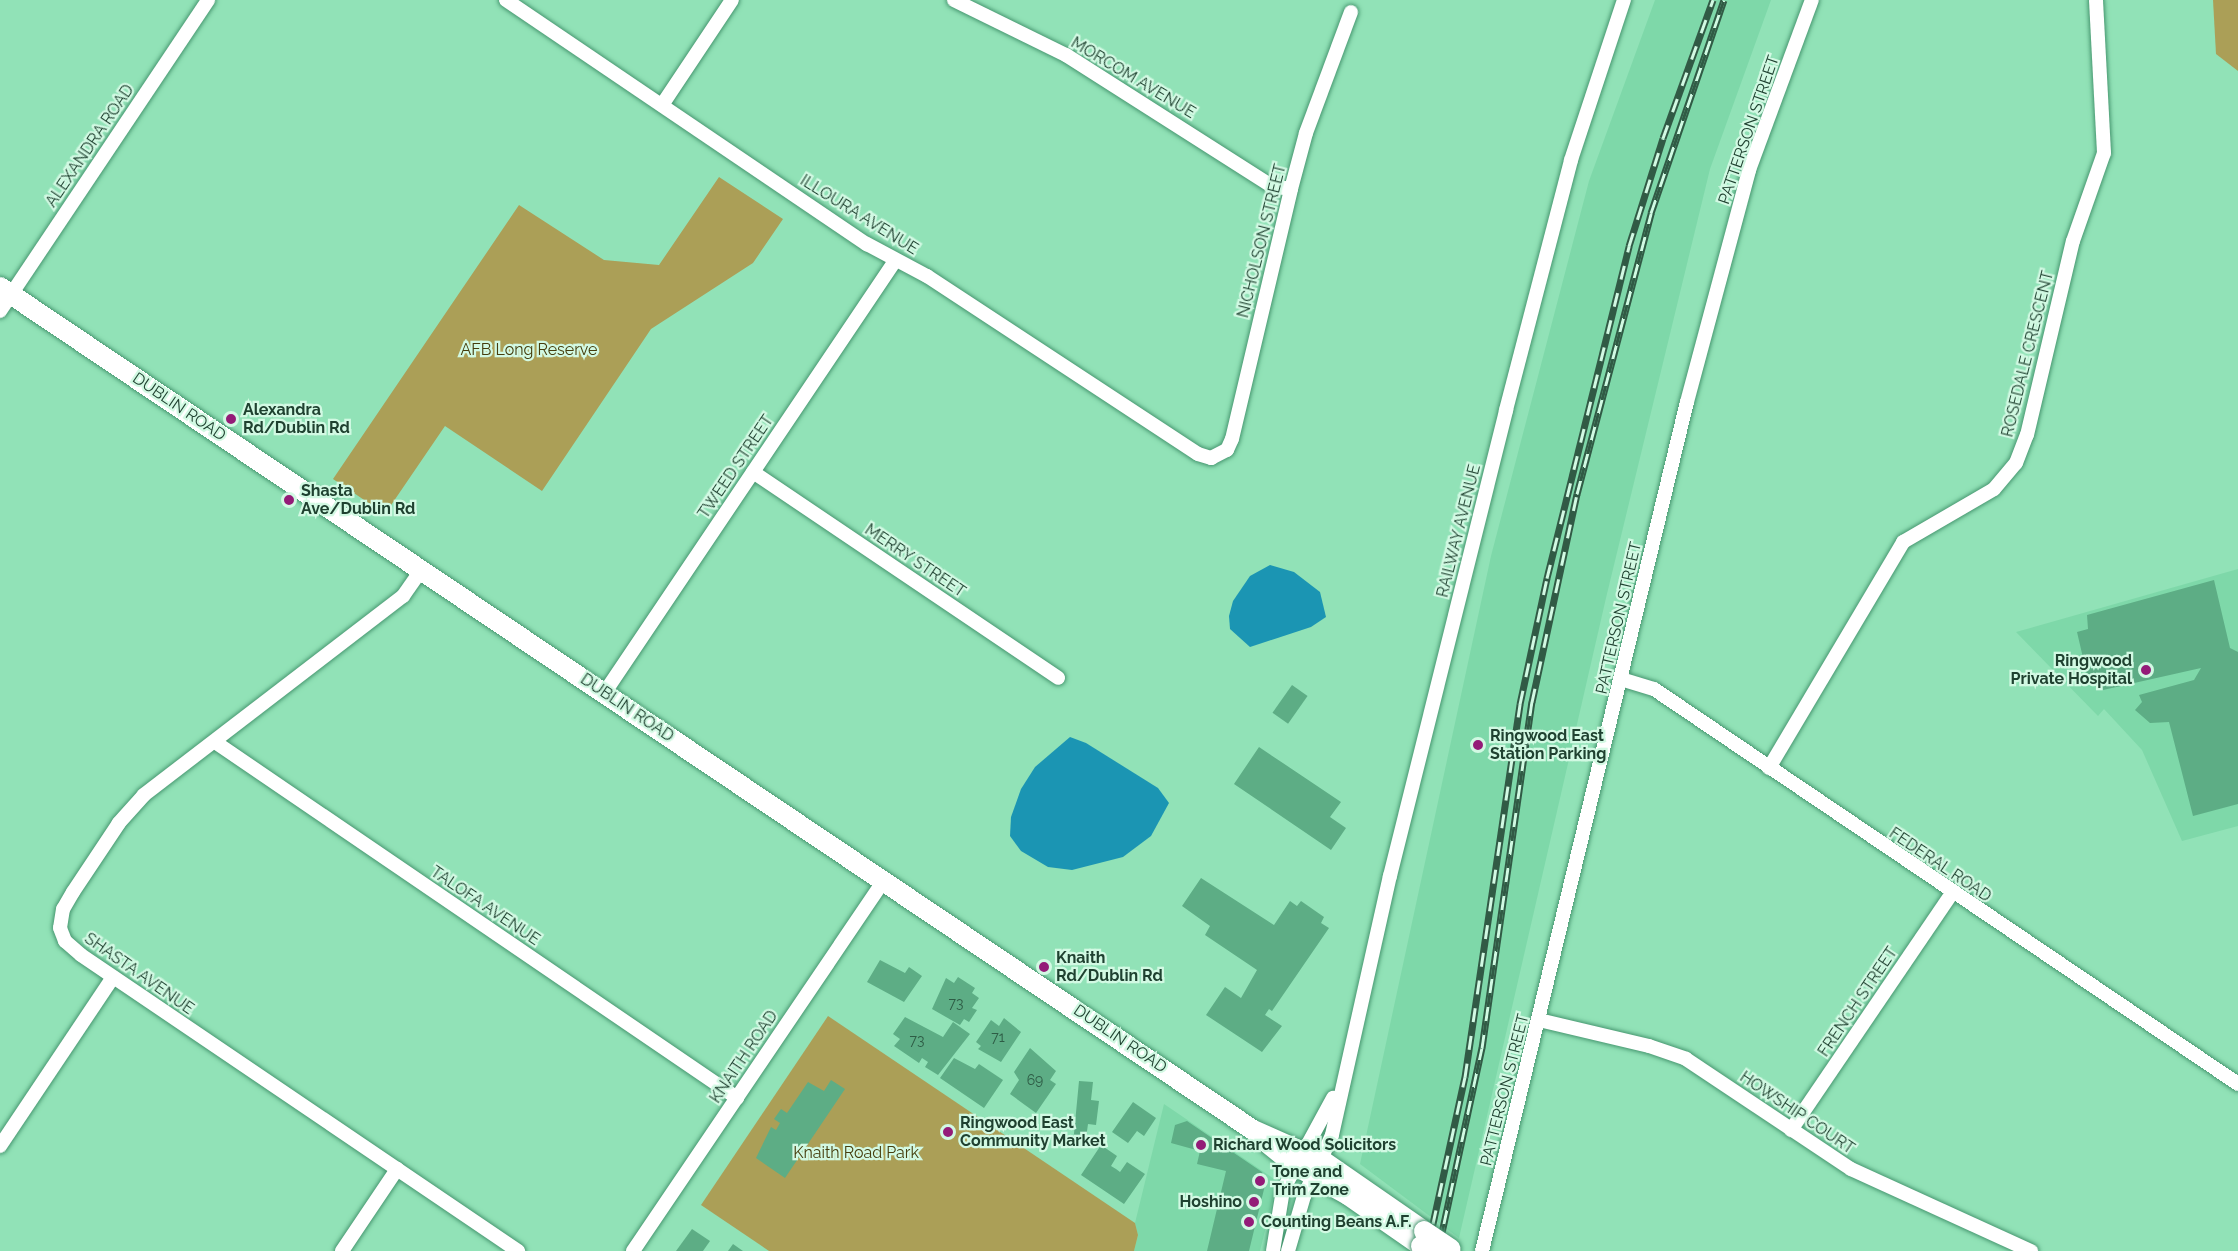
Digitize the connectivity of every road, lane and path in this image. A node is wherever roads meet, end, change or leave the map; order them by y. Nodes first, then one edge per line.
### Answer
1 (208, 0) edge
2 (506, 0) edge
3 (732, 0) edge
4 (954, 0) edge
5 (1624, 0) edge
6 (1812, 0) edge
7 (2096, 0) edge
8 (1351, 12) dead end
9 (662, 105) junction
10 (1290, 189) junction
11 (895, 261) junction
12 (6, 291) edge
13 (0, 311) edge
14 (1198, 454) joint
15 (753, 472) junction
16 (422, 569) junction
17 (1058, 678) dead end
18 (1621, 679) junction
19 (605, 692) junction
20 (215, 742) junction
21 (1768, 768) junction
22 (883, 882) junction
23 (1952, 893) junction
24 (113, 977) junction
25 (1539, 1020) junction
26 (1344, 1074) junction
27 (2238, 1084) edge
28 (737, 1098) junction
29 (1791, 1130) junction
30 (0, 1146) edge
31 (1300, 1159) junction
32 (1318, 1168) junction
33 (397, 1169) junction
34 (1424, 1243) edge
35 (1452, 1250) edge
36 (342, 1251) edge
37 (518, 1251) edge
38 (633, 1251) edge
39 (1273, 1251) edge
40 (1288, 1251) edge
41 (1482, 1251) edge
42 (2031, 1251) edge

1 - 12 street, ALEXANDRA ROAD
2 - 9 street, ILLOURA AVENUE
3 - 9 street
4 - 10 street, MORCOM AVENUE
5 - 26 street, RAILWAY AVENUE
6 - 18 street, PATTERSON STREET
7 - 21 street, ROSEDALE CRESCENT
8 - 10 street, NICHOLSON STREET
9 - 11 street, ILLOURA AVENUE
10 - 14 street, NICHOLSON STREET
11 - 14 street, ILLOURA AVENUE
11 - 15 street, TWEED STREET
12 - 13 street, ALEXANDRA ROAD
12 - 16 main road, DUBLIN ROAD
15 - 17 street, MERRY STREET
15 - 19 street, TWEED STREET
16 - 19 main road, DUBLIN ROAD
16 - 20 street, SHASTA AVENUE
18 - 21 street, FEDERAL ROAD
18 - 25 street, PATTERSON STREET
19 - 22 main road, DUBLIN ROAD
20 - 24 street, SHASTA AVENUE
20 - 28 street, TALOFA AVENUE
21 - 23 street, FEDERAL ROAD
22 - 28 street, KNAITH ROAD
22 - 31 main road, DUBLIN ROAD
23 - 27 street, FEDERAL ROAD
23 - 29 street, FRENCH STREET
24 - 30 street
24 - 33 street, SHASTA AVENUE
25 - 29 street, HOWSHIP COURT
25 - 41 street, PATTERSON STREET
26 - 31 street, RAILWAY AVENUE
26 - 32 street, RAILWAY AVENUE
28 - 38 street, KNAITH ROAD
29 - 42 street, HOWSHIP COURT
31 - 32 main road, DUBLIN ROAD
31 - 39 street, RAILWAY AVENUE
32 - 34 main road, DUBLIN ROAD
32 - 40 street, RAILWAY AVENUE
33 - 36 street
33 - 37 street, SHASTA AVENUE
34 - 35 main road, DUBLIN ROAD, bridge

